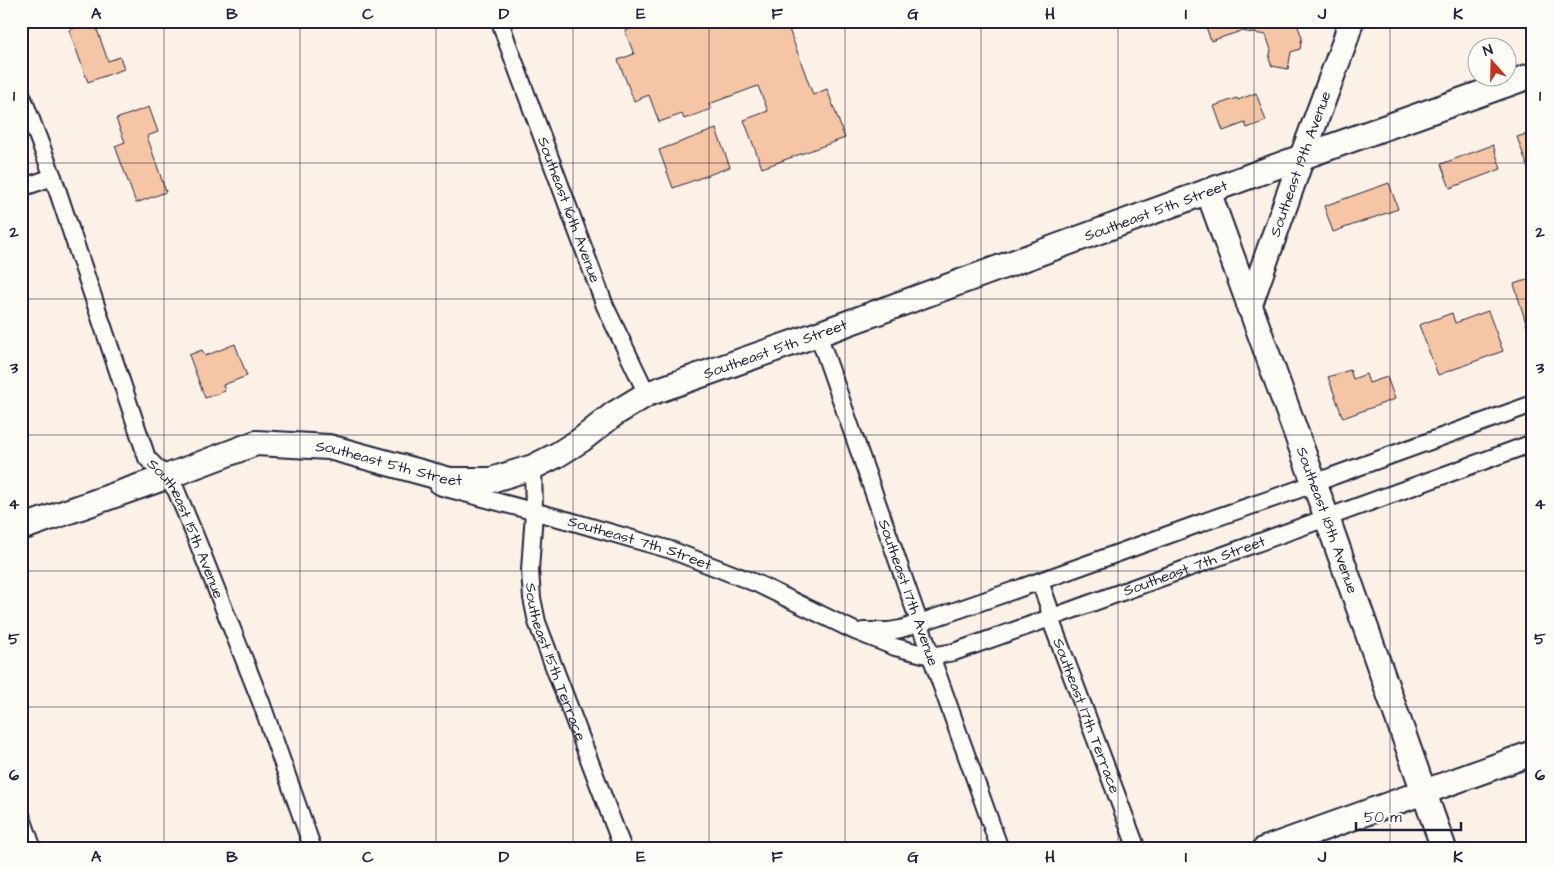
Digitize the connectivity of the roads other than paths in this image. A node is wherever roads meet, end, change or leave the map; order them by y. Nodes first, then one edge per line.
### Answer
1 (500, 21) edge
2 (1351, 21) edge
3 (1533, 75) edge
4 (21, 93) edge
5 (1302, 157) junction
6 (53, 177) junction
7 (21, 188) edge
8 (1208, 191) junction
9 (1249, 307) junction
10 (818, 334) junction
11 (647, 394) junction
12 (1533, 404) edge
13 (1533, 443) edge
14 (533, 467) junction
15 (420, 472) junction
16 (166, 477) junction
17 (1314, 484) junction
18 (534, 512) junction
19 (1327, 518) junction
20 (21, 528) edge
21 (1040, 582) junction
22 (1050, 618) junction
23 (919, 623) junction
24 (855, 631) junction
25 (930, 656) junction
26 (1533, 753) edge
27 (1424, 792) junction
28 (21, 815) edge
29 (33, 849) edge
30 (313, 849) edge
31 (623, 849) edge
32 (1000, 849) edge
33 (1137, 849) edge
34 (1265, 849) edge
35 (1444, 849) edge

1 - 11 street, Southeast 16th Avenue
2 - 5 street, Southeast 19th Avenue
3 - 5 street, Southeast 5th Street
4 - 6 street, Southeast 15th Avenue
5 - 8 street, Southeast 5th Street
5 - 9 street, Southeast 19th Avenue
6 - 7 street
6 - 16 street, Southeast 15th Avenue
8 - 9 street, Southeast 18th Avenue
8 - 10 street, Southeast 5th Street
9 - 17 street, Southeast 18th Avenue
10 - 11 street, Southeast 5th Street
10 - 23 street, Southeast 17th Avenue
11 - 14 street, Southeast 5th Street
12 - 17 street, Southeast 7th Street
13 - 19 street, Southeast 7th Street
14 - 15 street, Southeast 5th Street
14 - 18 street, Southeast 15th Terrace
15 - 16 street, Southeast 5th Street
15 - 18 street, Southeast 7th Street
16 - 20 street, Southeast 5th Street
16 - 30 street, Southeast 15th Avenue
17 - 19 street, Southeast 18th Avenue
17 - 21 street, Southeast 7th Street
18 - 24 street, Southeast 7th Street
18 - 31 street, Southeast 15th Terrace
19 - 22 street, Southeast 7th Street
19 - 27 street, Southeast 18th Avenue
21 - 22 street, Southeast 17th Terrace
21 - 23 street, Southeast 7th Street
22 - 25 street, Southeast 7th Street
22 - 33 street, Southeast 17th Terrace
23 - 24 street, Southeast 7th Street
23 - 25 street, Southeast 17th Avenue
24 - 25 street, Southeast 7th Street
25 - 32 street, Southeast 17th Avenue
26 - 27 street
27 - 34 street
27 - 35 street, Southeast 18th Avenue
28 - 29 street

